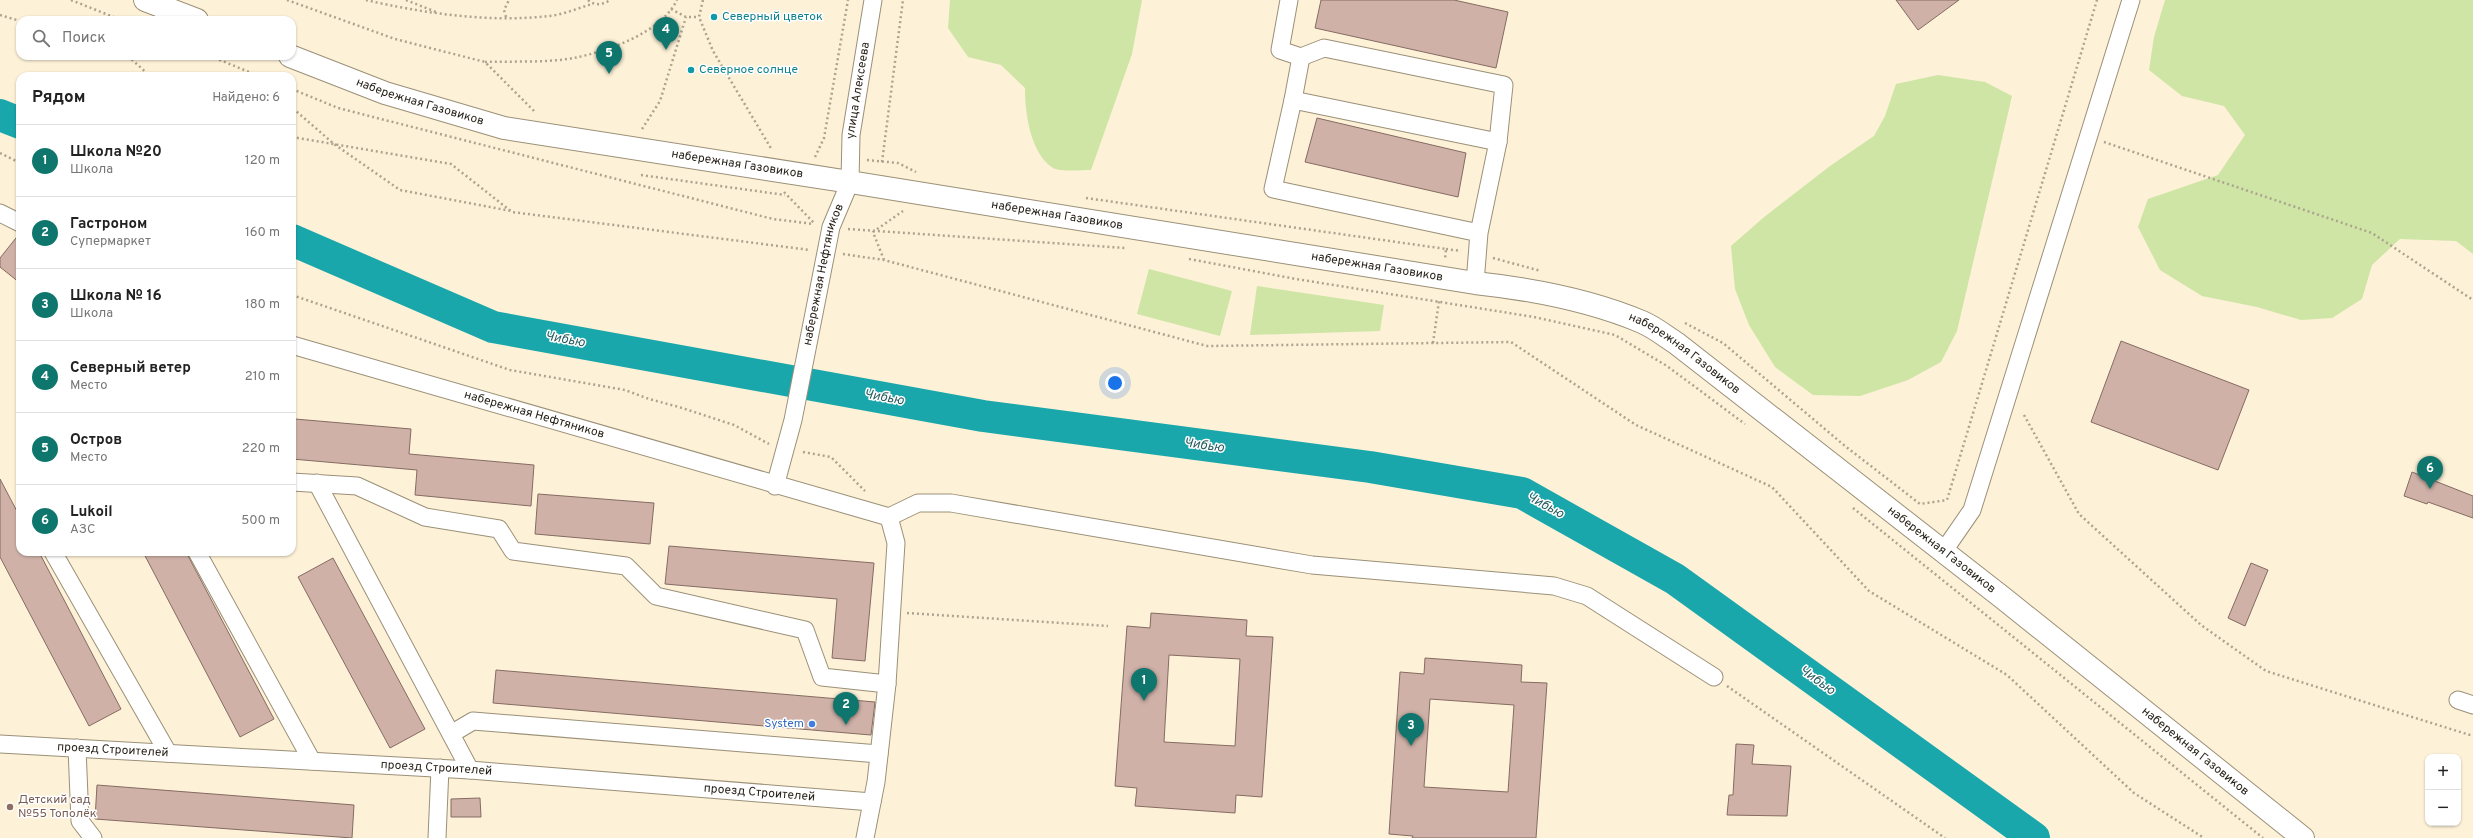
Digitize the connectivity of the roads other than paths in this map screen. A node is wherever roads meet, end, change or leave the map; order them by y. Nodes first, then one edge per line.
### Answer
1 (873, 0) edge
2 (1289, 0) edge
3 (2131, 0) edge
4 (151, 1) edge
5 (187, 16) edge
6 (1302, 57) junction
7 (296, 58) edge
8 (1293, 100) junction
9 (1498, 142) junction
10 (850, 182) junction
11 (0, 213) edge
12 (16, 221) edge
13 (1479, 233) junction
14 (1475, 283) junction
15 (296, 346) edge
16 (296, 482) edge
17 (318, 483) junction
18 (775, 486) junction
19 (889, 518) junction
20 (1943, 552) junction
21 (55, 556) edge
22 (200, 556) edge
23 (1714, 677) road end
24 (887, 684) junction
25 (451, 734) junction
26 (0, 744) edge
27 (77, 748) junction
28 (168, 753) junction
29 (879, 754) junction
30 (312, 761) junction
31 (440, 768) junction
32 (470, 770) junction
33 (872, 802) junction
34 (93, 838) edge
35 (437, 838) edge
36 (865, 838) edge
37 (2303, 838) edge

1 - 10 street, улица Алексеева
2 - 6 street
3 - 20 street
4 - 5 main road
6 - 8 street
6 - 9 street
7 - 10 main road, набережная Газовиков
8 - 9 street
8 - 13 street
9 - 13 street
10 - 14 main road, набережная Газовиков
10 - 18 street, набережная Нефтяников
11 - 12 street
13 - 14 street
14 - 20 main road, набережная Газовиков
15 - 18 street, набережная Нефтяников
16 - 17 street
17 - 24 street
17 - 25 street
18 - 19 street, набережная Нефтяников
19 - 23 street
19 - 24 street
20 - 37 main road, набережная Газовиков
21 - 28 street
22 - 30 street
24 - 29 street
25 - 29 street
25 - 32 street
26 - 27 street, проезд Строителей
27 - 28 street, проезд Строителей
27 - 34 street
28 - 30 street, проезд Строителей
29 - 33 street
30 - 31 street, проезд Строителей
31 - 32 street, проезд Строителей
31 - 35 street
32 - 33 street, проезд Строителей
33 - 36 street

